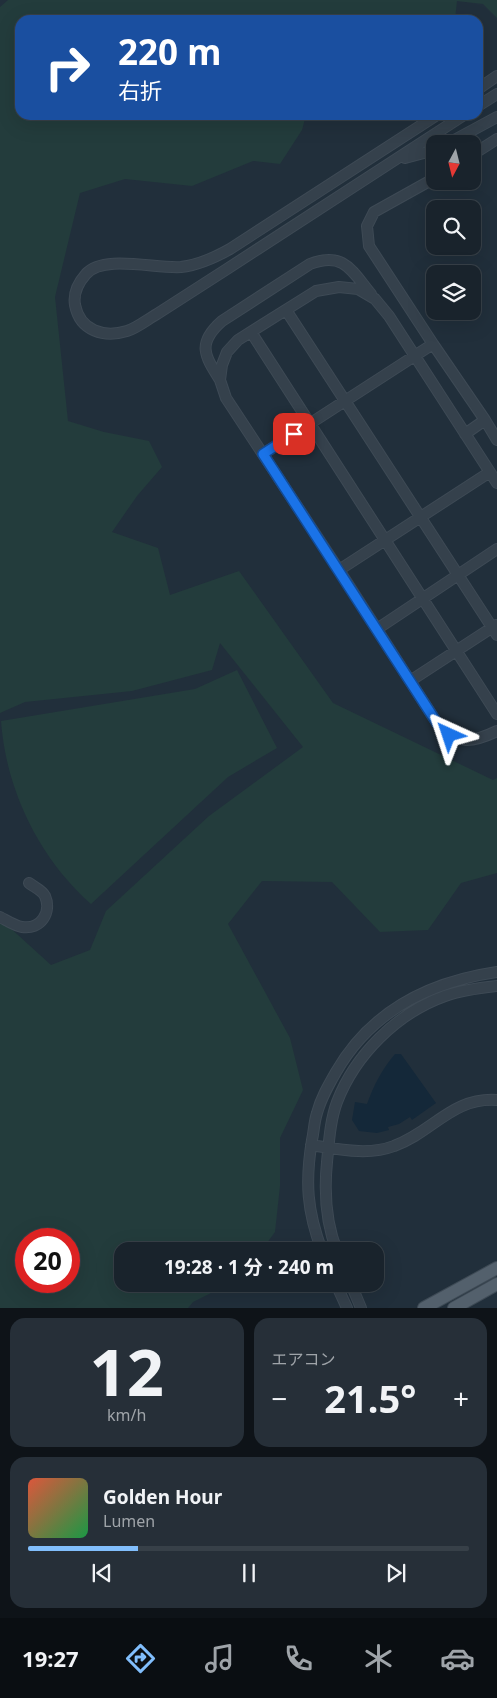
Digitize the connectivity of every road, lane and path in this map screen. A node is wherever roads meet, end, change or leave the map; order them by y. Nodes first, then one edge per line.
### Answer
1 (497, 76) edge
2 (483, 86) edge
3 (497, 94) edge
4 (483, 103) edge
5 (497, 117) edge
6 (429, 120) edge
7 (456, 120) edge
8 (463, 135) edge
9 (497, 139) edge
10 (481, 149) edge
11 (426, 152) edge
12 (394, 160) junction
13 (426, 183) edge
14 (375, 299) junction
15 (286, 310) junction
16 (251, 332) junction
17 (433, 344) junction
18 (415, 356) junction
19 (220, 380) junction
20 (346, 400) junction
21 (484, 420) junction
22 (310, 424) junction
23 (465, 434) junction
24 (497, 440) edge
25 (263, 454) junction
26 (490, 472) junction
27 (497, 483) edge
28 (422, 517) junction
29 (385, 541) junction
30 (497, 550) edge
31 (339, 570) junction
32 (459, 575) junction
33 (423, 598) junction
34 (377, 628) junction
35 (495, 629) edge
36 (456, 650) junction
37 (410, 681) junction
38 (497, 714) edge
39 (497, 732) edge
40 (29, 883) dead end
41 (0, 917) edge
42 (497, 972) edge
43 (497, 986) edge
44 (497, 1100) edge
45 (311, 1145) junction
46 (328, 1148) junction
47 (319, 1242) edge
48 (335, 1242) edge
49 (497, 1268) edge
50 (497, 1284) edge
51 (340, 1292) edge
52 (354, 1292) edge
53 (347, 1308) edge
54 (361, 1308) edge
55 (424, 1308) edge
56 (454, 1308) edge

1 - 2 street
3 - 4 street
5 - 8 street
6 - 12 street
7 - 12 street
9 - 10 street
11 - 12 street
13 - 17 street
14 - 15 street
14 - 18 street
14 - 19 street
15 - 16 street
15 - 20 street
16 - 19 street
16 - 22 street
17 - 18 street
17 - 21 street
18 - 20 street
18 - 23 street
19 - 25 street
20 - 22 street
20 - 28 street
21 - 23 street
21 - 24 street
22 - 25 street
22 - 29 street
23 - 26 street
25 - 31 street
26 - 27 street
26 - 28 street
28 - 29 street
28 - 32 street
29 - 31 street
29 - 33 street
30 - 32 street
31 - 34 street
32 - 33 street
32 - 35 street
33 - 34 street
33 - 36 street
34 - 37 street
35 - 36 street
36 - 37 street
36 - 38 street
37 - 39 street
40 - 41 street
42 - 45 street
43 - 46 street
44 - 46 street
45 - 46 street
45 - 47 street
46 - 48 street
49 - 55 main road
50 - 56 main road
51 - 53 street
52 - 54 street

